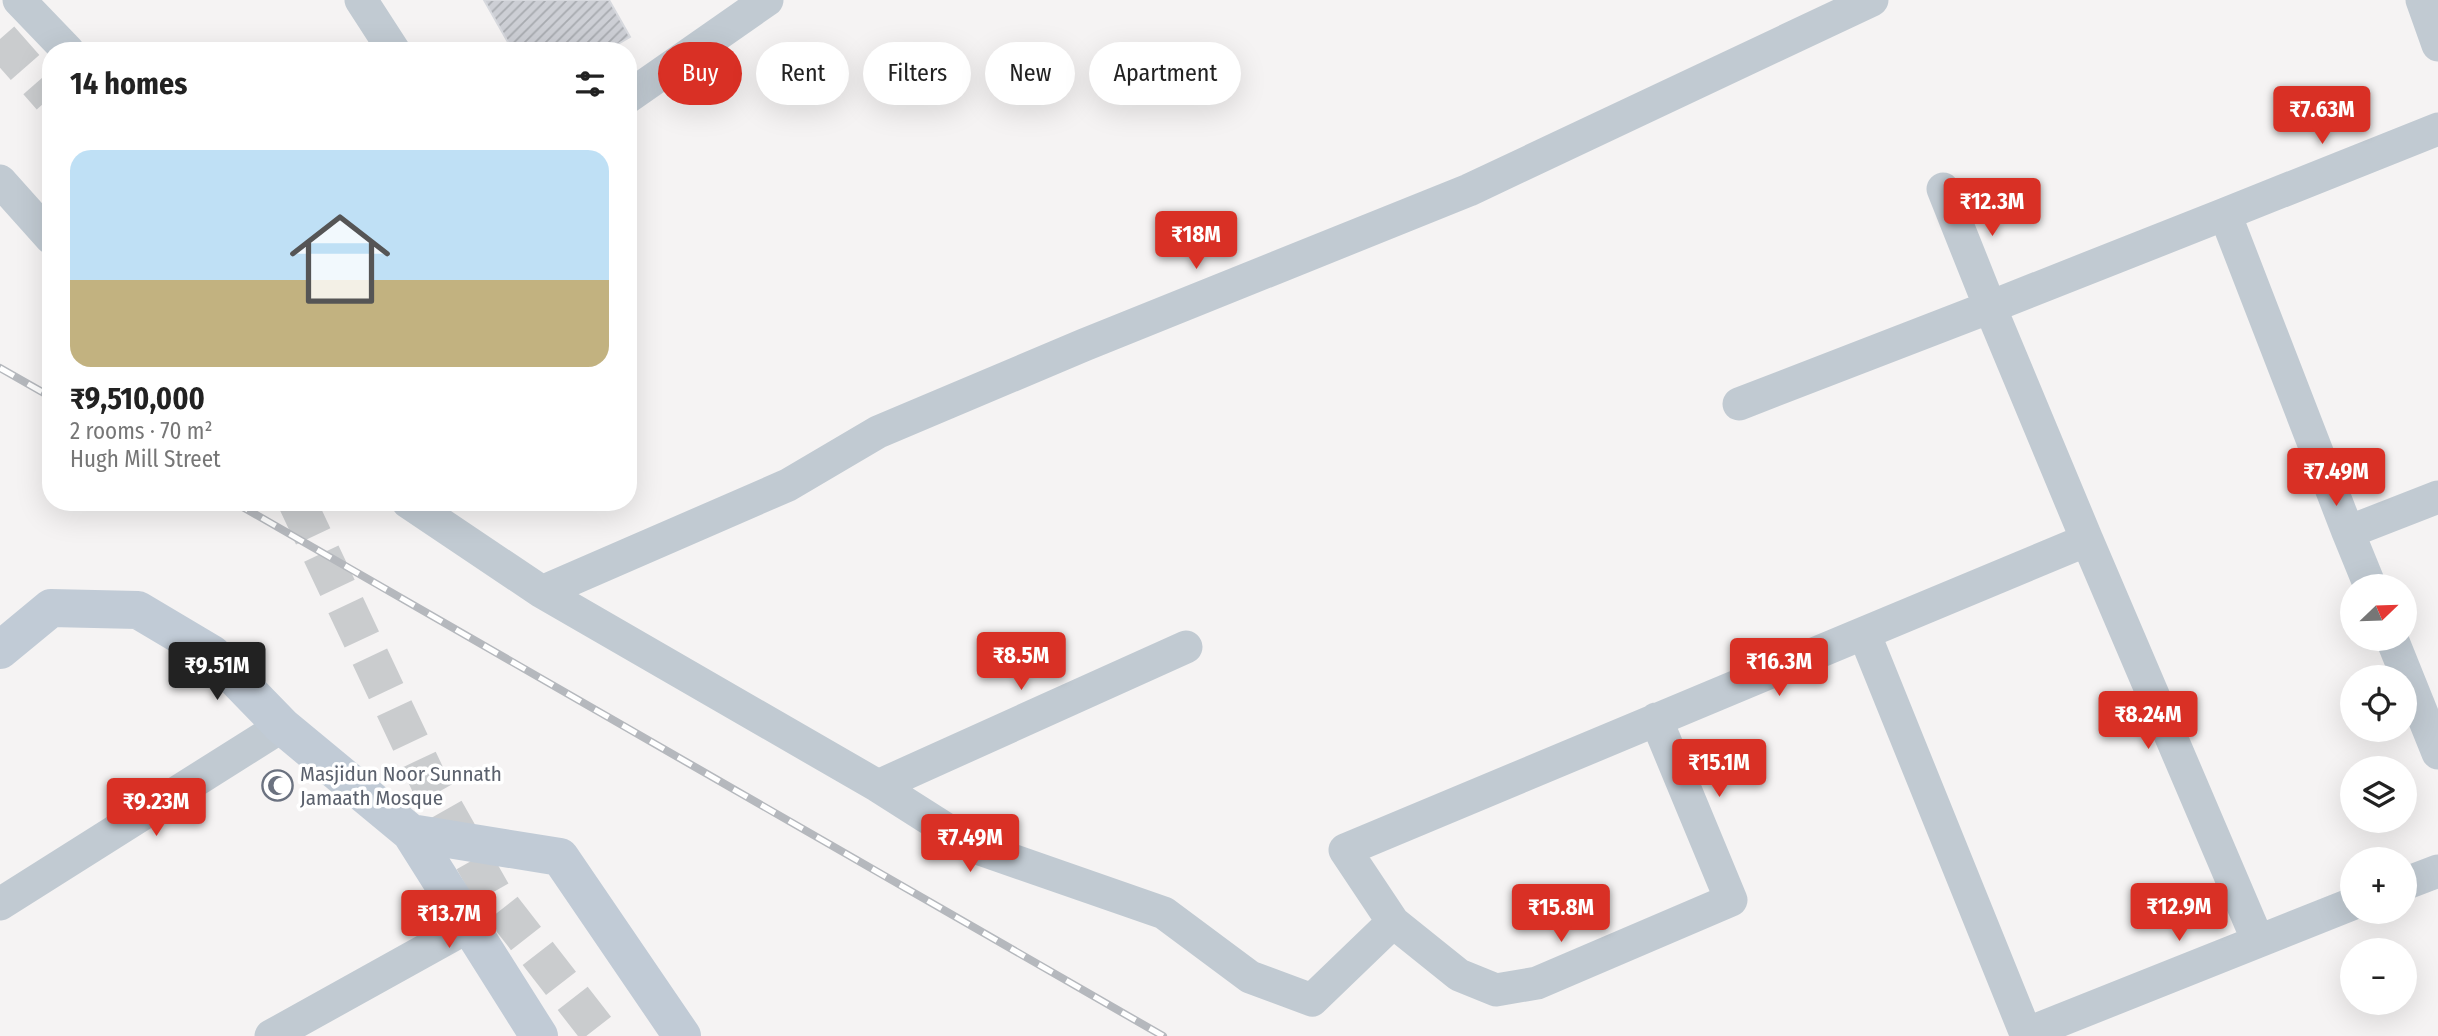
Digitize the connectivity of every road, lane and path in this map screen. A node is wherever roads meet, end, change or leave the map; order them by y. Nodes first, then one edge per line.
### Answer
1 (19, 0) edge
2 (361, 0) edge
3 (767, 0) edge
4 (1872, 0) edge
5 (2422, 0) edge
6 (59, 42) edge
7 (388, 42) edge
8 (2438, 45) edge
9 (637, 91) edge
10 (2438, 128) edge
11 (0, 181) edge
12 (1943, 189) dead end
13 (2225, 214) junction
14 (42, 228) edge
15 (1990, 307) junction
16 (1739, 404) dead end
17 (2438, 497) edge
18 (421, 511) edge
19 (2348, 532) junction
20 (2087, 540) junction
21 (2365, 574) edge
22 (542, 592) junction
23 (1864, 633) junction
24 (3, 643) edge
25 (1186, 647) dead end
26 (2397, 651) edge
27 (1656, 719) junction
28 (282, 726) junction
29 (2438, 753) edge
30 (878, 786) junction
31 (411, 833) junction
32 (2438, 871) edge
33 (2417, 879) edge
34 (0, 904) edge
35 (2340, 909) edge
36 (1392, 922) junction
37 (469, 926) junction
38 (2258, 941) junction
39 (271, 1036) edge
40 (539, 1036) edge
41 (682, 1036) edge

1 - 6 street
2 - 7 street
3 - 9 street
4 - 22 street
5 - 8 street
10 - 13 street
11 - 14 street
12 - 15 street
13 - 15 street
13 - 19 street
15 - 16 street
15 - 20 street
17 - 19 street
18 - 22 street
19 - 21 street
20 - 23 street
20 - 38 street
22 - 30 street
23 - 27 street
23 - 38 street
24 - 28 main road
25 - 30 street
26 - 29 street
27 - 36 street
27 - 36 street
28 - 31 main road
28 - 34 street
30 - 36 street
31 - 37 main road
31 - 41 main road
32 - 33 street
35 - 38 street
37 - 39 street
37 - 40 main road

